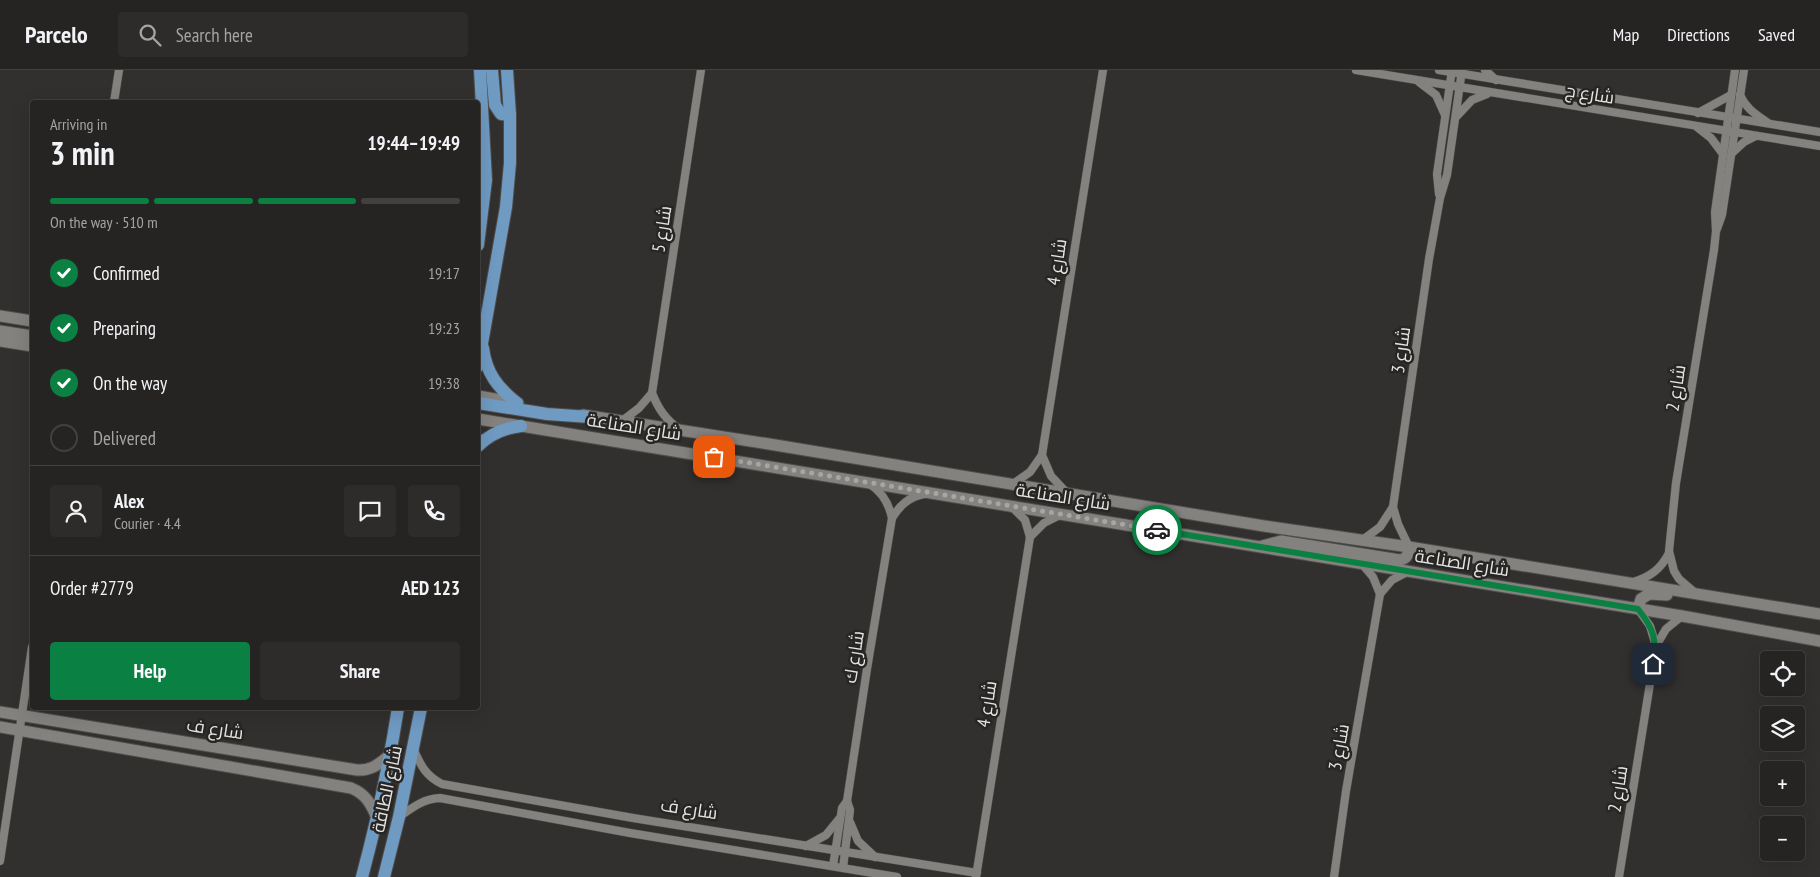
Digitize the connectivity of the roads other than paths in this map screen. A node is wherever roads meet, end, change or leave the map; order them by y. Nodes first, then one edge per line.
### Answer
1 (119, 70) edge
2 (480, 70) edge
3 (492, 70) edge
4 (507, 70) edge
5 (701, 70) edge
6 (1356, 70) edge
7 (1438, 70) edge
8 (1485, 70) edge
9 (1735, 70) edge
10 (1744, 70) edge
11 (1102, 71) edge
12 (1452, 71) edge
13 (1462, 72) edge
14 (1415, 80) junction
15 (1496, 80) junction
16 (1450, 86) junction
17 (1460, 88) junction
18 (1491, 93) junction
19 (1732, 95) junction
20 (1740, 95) junction
21 (114, 100) edge
22 (1698, 113) junction
23 (510, 115) junction
24 (1456, 117) junction
25 (1446, 118) junction
26 (1732, 119) junction
27 (1771, 125) junction
28 (1696, 126) junction
29 (1730, 132) junction
30 (1820, 132) edge
31 (1757, 136) junction
32 (1820, 146) edge
33 (1727, 154) junction
34 (1440, 198) junction
35 (480, 229) edge
36 (0, 316) edge
37 (30, 321) edge
38 (0, 331) edge
39 (30, 336) edge
40 (482, 340) junction
41 (0, 341) edge
42 (30, 346) edge
43 (480, 353) edge
44 (652, 392) junction
45 (480, 396) edge
46 (480, 403) edge
47 (518, 403) junction
48 (590, 416) junction
49 (480, 419) edge
50 (622, 420) junction
51 (521, 426) junction
52 (680, 430) junction
53 (480, 444) edge
54 (1042, 455) junction
55 (865, 482) junction
56 (1013, 484) junction
57 (1066, 492) junction
58 (928, 494) junction
59 (1012, 507) junction
60 (1393, 507) junction
61 (1060, 514) junction
62 (892, 518) junction
63 (1030, 536) junction
64 (1361, 541) junction
65 (1258, 547) junction
66 (1409, 547) junction
67 (1669, 551) junction
68 (1362, 564) junction
69 (1408, 572) junction
70 (1631, 582) junction
71 (1694, 592) junction
72 (1380, 594) junction
73 (1638, 609) junction
74 (1790, 609) junction
75 (1820, 614) edge
76 (1682, 616) junction
77 (1820, 641) edge
78 (1656, 646) junction
79 (30, 661) edge
80 (398, 710) edge
81 (421, 710) edge
82 (0, 712) edge
83 (22, 715) junction
84 (0, 727) edge
85 (19, 730) junction
86 (413, 749) junction
87 (391, 754) junction
88 (399, 817) junction
89 (378, 818) junction
90 (633, 818) junction
91 (844, 818) junction
92 (630, 834) junction
93 (806, 846) junction
94 (835, 850) junction
95 (845, 852) junction
96 (876, 858) junction
97 (0, 861) edge
98 (833, 866) junction
99 (843, 868) junction
100 (976, 875) edge
101 (362, 877) edge
102 (384, 877) edge
103 (897, 877) edge
104 (1334, 877) edge
105 (1619, 877) edge

1 - 21 street
2 - 35 main road
3 - 23 main road
4 - 23 main road
5 - 44 street, شارع 5
6 - 14 street, شارع ج
7 - 12 street, شارع ج
8 - 15 street
9 - 19 street, شارع 2
10 - 20 street, شارع 2
11 - 54 street, شارع 4
12 - 13 street, شارع ج
12 - 16 street, شارع 3
13 - 15 street, شارع ج
13 - 17 street, شارع 3
14 - 16 street, شارع ج
14 - 25 street
15 - 22 street, شارع ج
16 - 17 street, شارع ج
16 - 25 street, شارع 3
17 - 18 street, شارع ج
17 - 24 street, شارع 3
18 - 24 street
18 - 28 street, شارع ج
19 - 22 street
19 - 26 street, شارع 2
20 - 26 street, شارع 2
20 - 27 street
22 - 26 street, شارع ج
23 - 40 main road
24 - 34 street, شارع 3
25 - 34 street, شارع 3
26 - 27 street, شارع ج
26 - 29 street, شارع 2
27 - 30 street, شارع ج
28 - 29 street, شارع ج
28 - 33 street
29 - 31 street, شارع ج
29 - 33 street, شارع 2
31 - 32 street, شارع ج
31 - 33 street
33 - 67 street, شارع 2
34 - 60 street, شارع 3
36 - 37 street
38 - 39 street
40 - 43 main road
40 - 47 main road
41 - 42 street
44 - 50 street
44 - 52 street
45 - 47 street, شارع الصناعة
46 - 48 main road
47 - 48 street, شارع الصناعة
48 - 50 street, شارع الصناعة
49 - 51 street, شارع الصناعة
50 - 52 street, شارع الصناعة
51 - 53 main road
51 - 55 street, شارع الصناعة
52 - 56 street, شارع الصناعة
54 - 56 street, شارع 4
54 - 57 street
55 - 58 street, شارع الصناعة
55 - 62 street
56 - 57 street, شارع الصناعة
57 - 64 street, شارع الصناعة
58 - 59 street, شارع الصناعة
58 - 62 street
59 - 61 street, شارع الصناعة
59 - 63 street
60 - 64 street, شارع 3
60 - 66 street, شارع 3
61 - 63 street
61 - 65 street, شارع الصناعة
62 - 91 street, شارع ك
63 - 100 street, شارع 4
64 - 66 street, شارع الصناعة
65 - 66 street
65 - 68 street, شارع الصناعة
66 - 70 street, شارع الصناعة
67 - 70 street, شارع 2
67 - 71 street, شارع 2
68 - 69 street, شارع الصناعة
68 - 72 street
69 - 72 street
69 - 73 street, شارع الصناعة
70 - 71 street, شارع الصناعة
71 - 74 street, شارع الصناعة
72 - 104 street, شارع 3
73 - 74 street
73 - 76 street, شارع الصناعة
73 - 78 street, شارع 2
74 - 75 street, شارع الصناعة
76 - 77 street, شارع الصناعة
76 - 78 street, شارع 2
78 - 105 street, شارع 2
79 - 83 street
80 - 87 main road, شارع الطاقة
81 - 86 main road, شارع الطاقة
82 - 83 street, شارع ف
83 - 85 street
83 - 87 street, شارع ف
84 - 85 street, شارع ف
85 - 89 street, شارع ف
85 - 97 street
86 - 88 main road, شارع الطاقة
86 - 90 street, شارع ف
87 - 89 main road, شارع الطاقة
88 - 92 street, شارع ف
88 - 102 main road, شارع الطاقة
89 - 101 main road, شارع الطاقة
90 - 92 street
90 - 93 street, شارع ف
91 - 93 street
91 - 94 street, شارع ك
91 - 95 street, شارع ك
91 - 96 street
92 - 98 street, شارع ف
93 - 94 street, شارع ف
94 - 95 street, شارع ف
94 - 98 street, شارع ك
95 - 96 street, شارع ف
95 - 99 street, شارع ك
96 - 100 street, شارع ف
98 - 99 street, شارع ف
99 - 103 street, شارع ف

